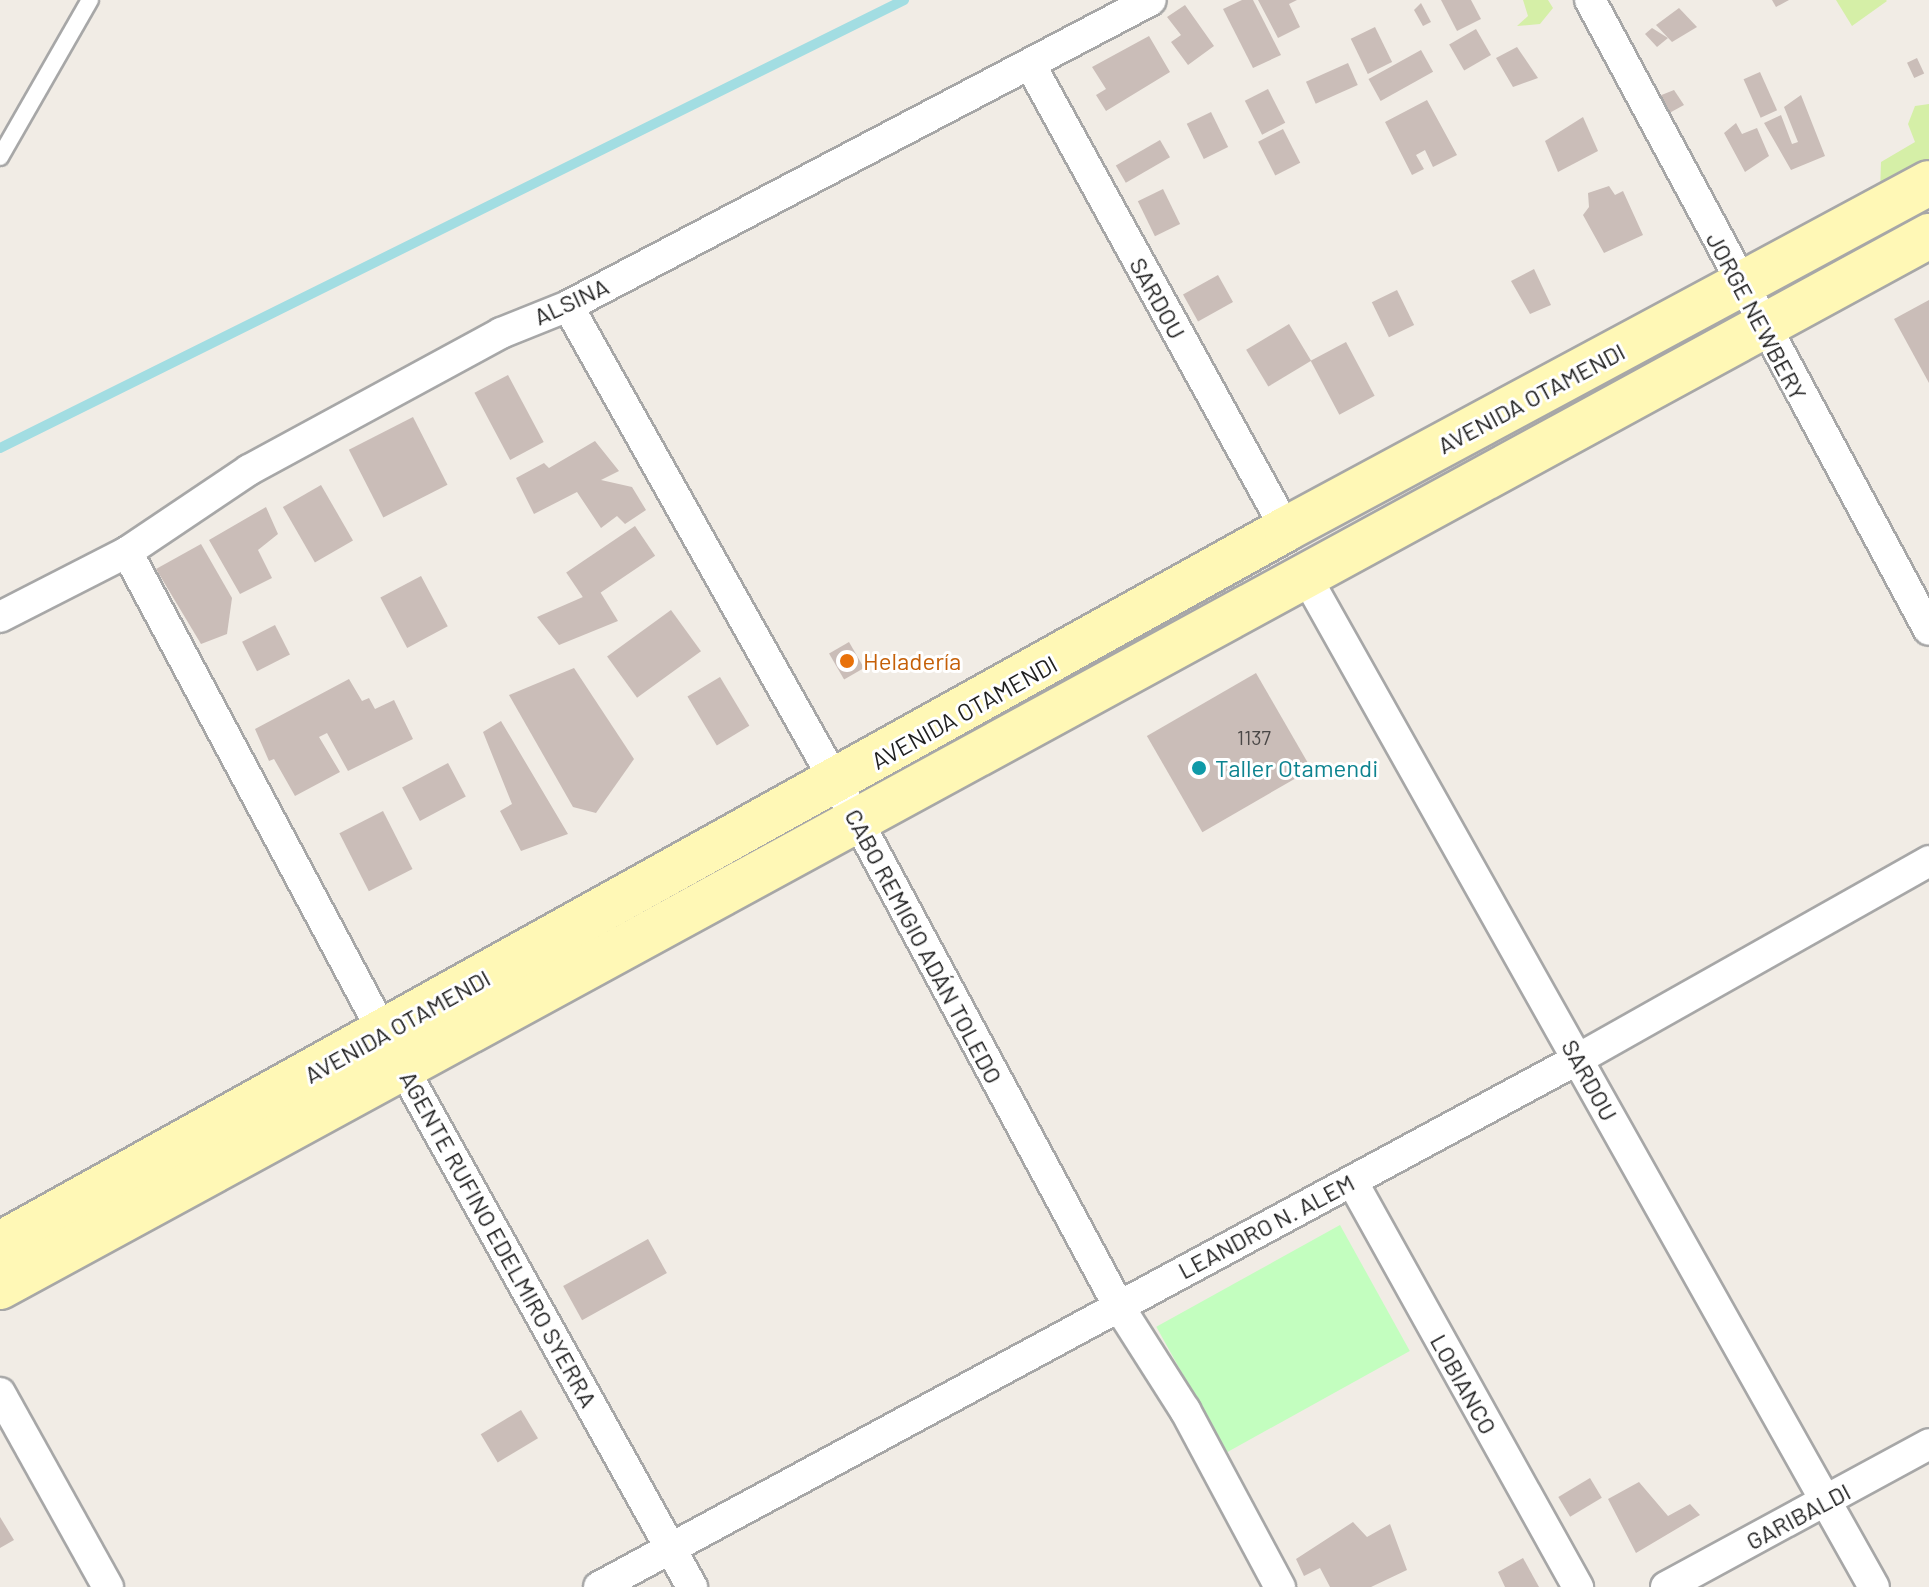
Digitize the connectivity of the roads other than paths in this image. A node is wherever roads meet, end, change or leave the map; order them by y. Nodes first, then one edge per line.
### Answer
1 (90, 0) edge
2 (1151, 0) edge
3 (1590, 0) edge
4 (1031, 66) junction
5 (0, 157) edge
6 (1929, 183) edge
7 (1929, 236) edge
8 (1741, 286) junction
9 (568, 306) junction
10 (1762, 326) junction
11 (1286, 529) junction
12 (127, 552) junction
13 (1304, 573) junction
14 (0, 617) edge
15 (1929, 630) edge
16 (846, 802) junction
17 (1929, 861) edge
18 (394, 1049) junction
19 (1578, 1059) junction
20 (1352, 1181) junction
21 (0, 1244) edge
22 (0, 1287) edge
23 (1118, 1305) junction
24 (0, 1393) edge
25 (1929, 1444) edge
26 (1827, 1501) junction
27 (670, 1549) junction
28 (108, 1587) edge
29 (599, 1587) edge
30 (692, 1587) edge
31 (1280, 1587) edge
32 (1578, 1587) edge
33 (1666, 1587) edge
34 (1874, 1587) edge

1 - 5 lane
2 - 4 street, ALSINA
3 - 8 street, JORGE NEWBERY
4 - 9 street, ALSINA
4 - 11 street, SARDOU
6 - 8 main road, AVENIDA OTAMENDI
7 - 10 main road, AVENIDA OTAMENDI
8 - 10 street, JORGE NEWBERY
8 - 11 main road, AVENIDA OTAMENDI
9 - 12 street, ALSINA
9 - 16 street, CABO REMIGIO ADÁN TOLEDO
10 - 13 main road, AVENIDA OTAMENDI
10 - 15 street, JORGE NEWBERY
11 - 16 main road, AVENIDA OTAMENDI
12 - 14 street, ALSINA
12 - 18 street, AGENTE RUFINO EDELMIRO SYERRA
13 - 16 main road, AVENIDA OTAMENDI
13 - 19 street, SARDOU
16 - 18 main road, AVENIDA OTAMENDI
16 - 23 street, CABO REMIGIO ADÁN TOLEDO
17 - 19 street, LEANDRO N. ALEM
18 - 21 main road, AVENIDA OTAMENDI
18 - 22 main road, AVENIDA OTAMENDI
18 - 27 street, AGENTE RUFINO EDELMIRO SYERRA
19 - 20 street, LEANDRO N. ALEM
19 - 26 street, SARDOU
20 - 23 street, LEANDRO N. ALEM
20 - 32 street, LOBIANCO
23 - 27 street, LEANDRO N. ALEM
23 - 31 street, CABO REMIGIO ADÁN TOLEDO
24 - 28 street
25 - 26 street, GARIBALDI
26 - 33 street, GARIBALDI
26 - 34 street, SARDOU
27 - 29 street, LEANDRO N. ALEM
27 - 30 street, AGENTE RUFINO EDELMIRO SYERRA

